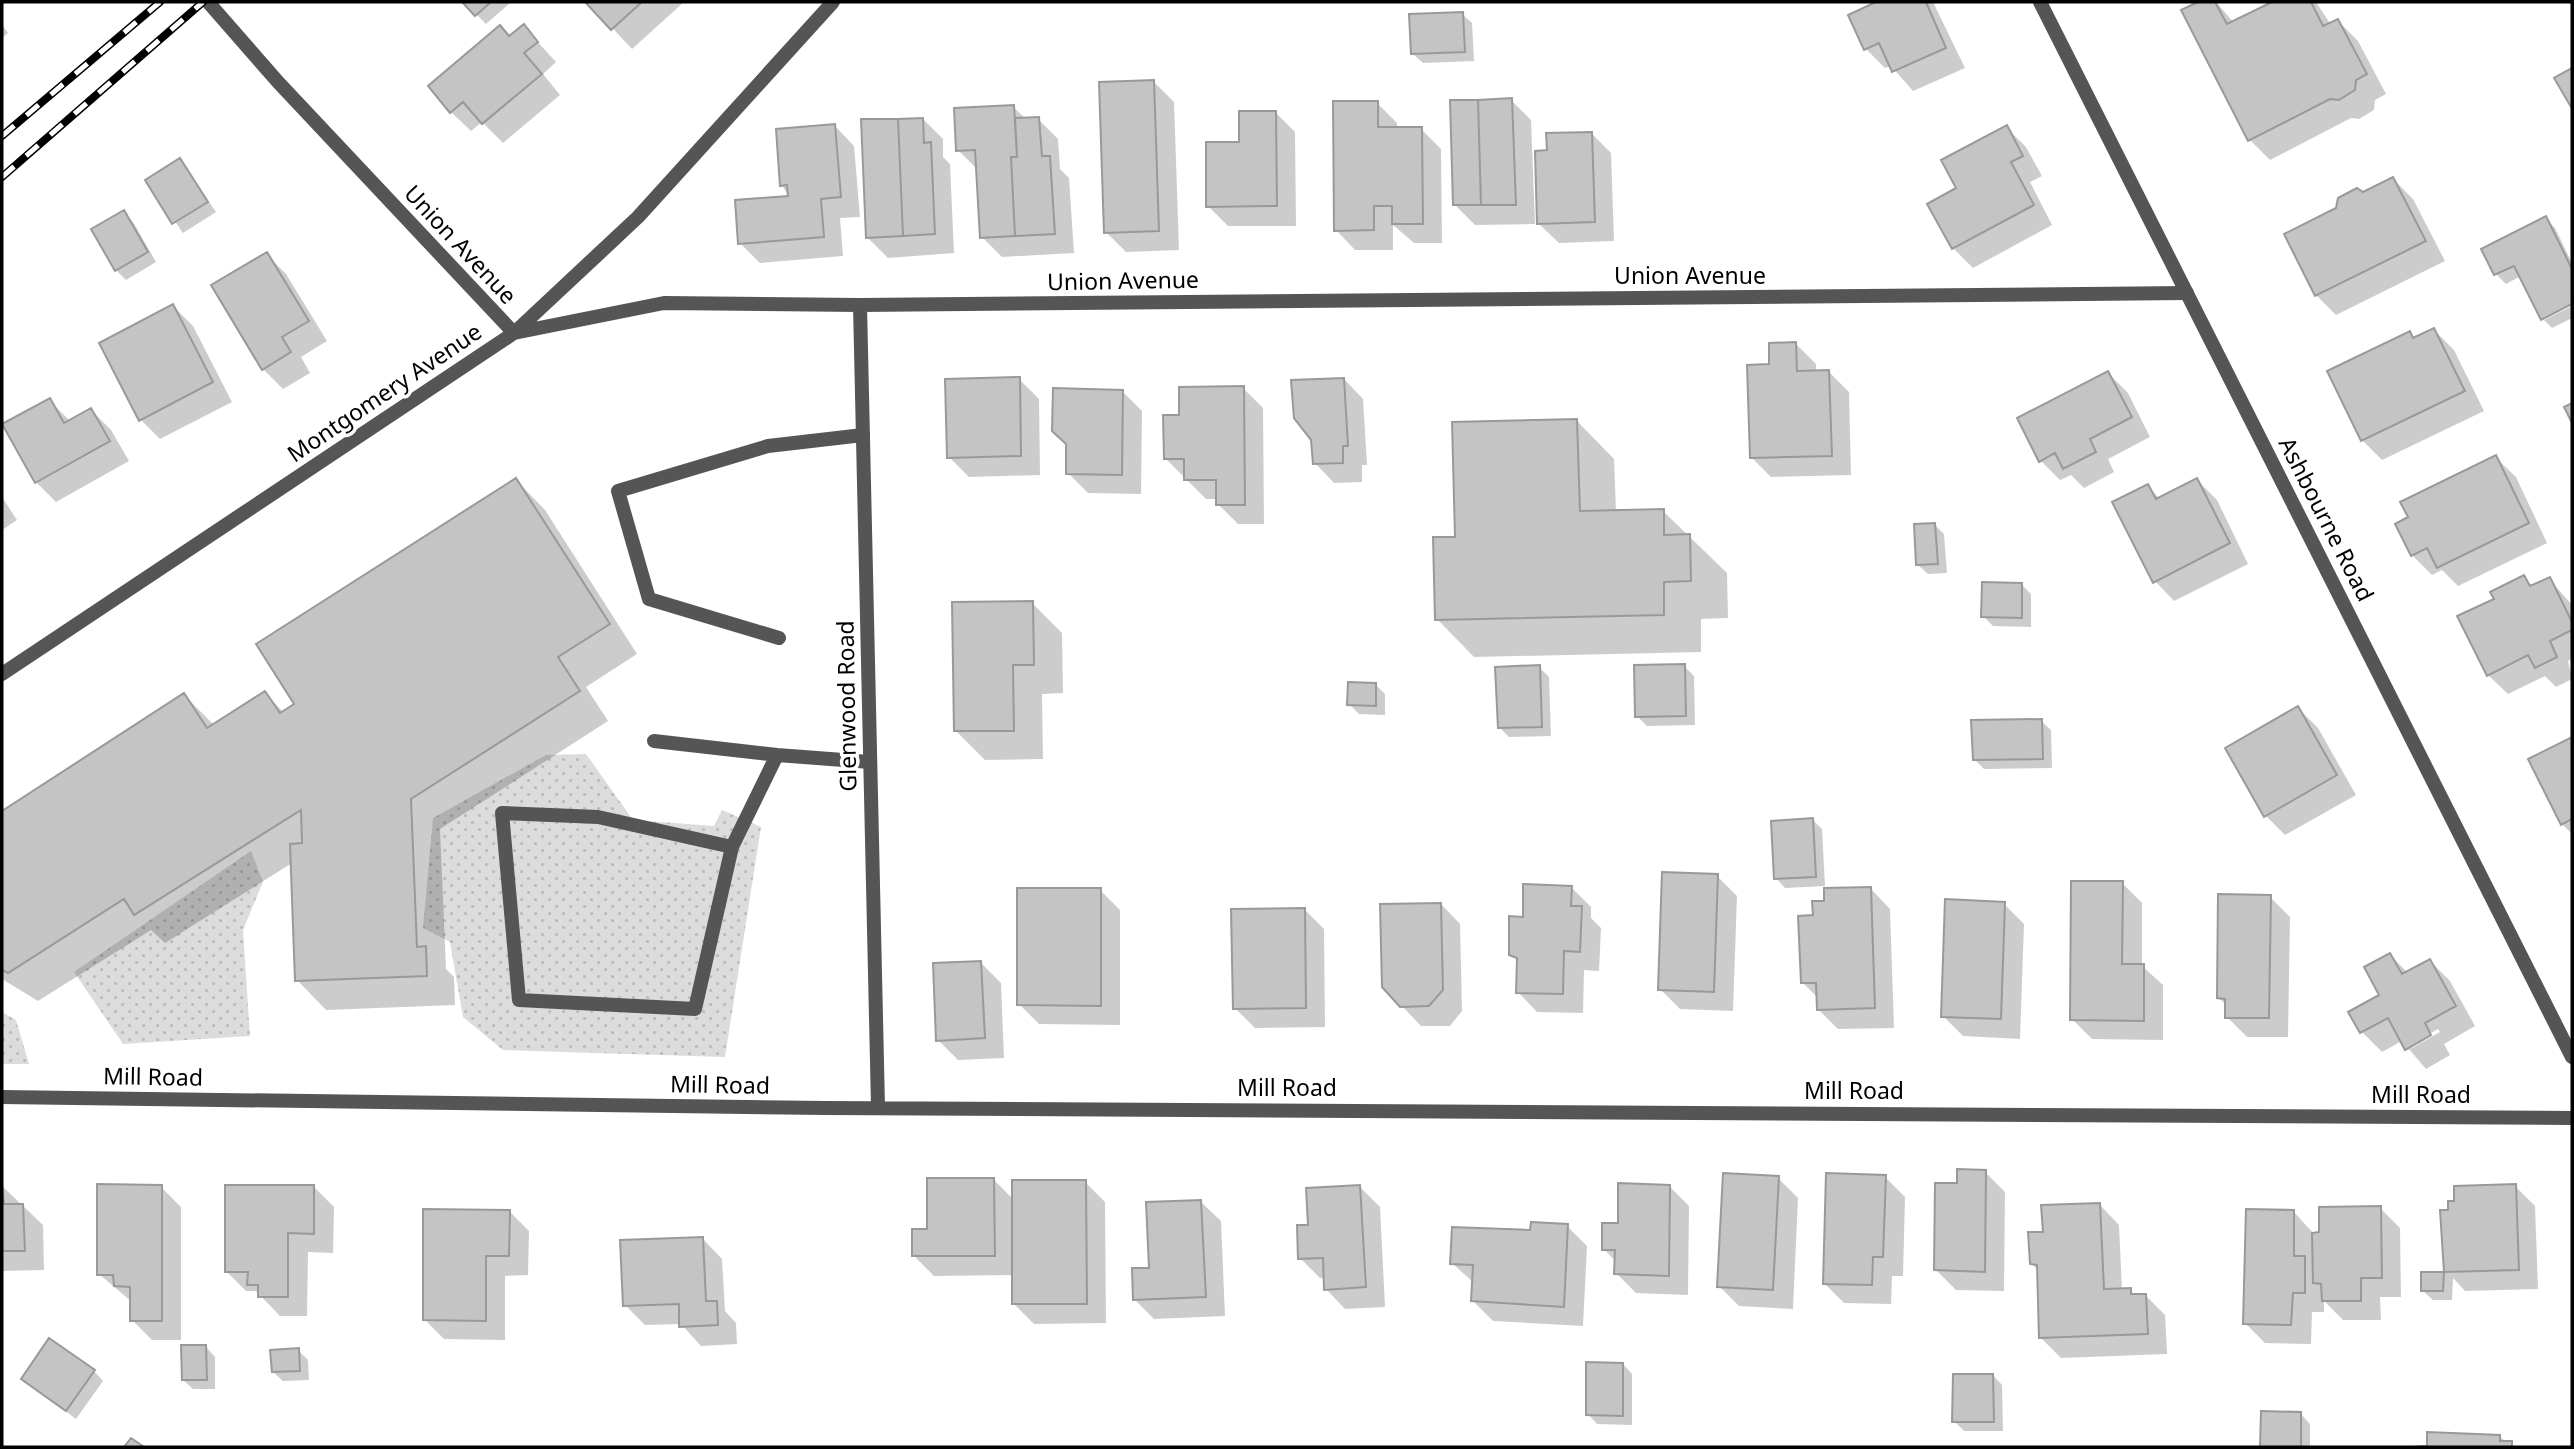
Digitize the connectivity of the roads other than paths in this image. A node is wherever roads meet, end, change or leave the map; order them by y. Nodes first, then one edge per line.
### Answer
1 (208, 2) edge
2 (833, 2) edge
3 (2040, 2) edge
4 (2187, 293) junction
5 (860, 305) junction
6 (514, 333) junction
7 (863, 435) junction
8 (779, 638) dead end
9 (2, 674) edge
10 (654, 741) dead end
11 (777, 755) junction
12 (870, 762) junction
13 (732, 846) junction
14 (2572, 1057) edge
15 (2, 1097) edge
16 (878, 1107) junction
17 (2572, 1118) edge

1 - 6 street, Union Avenue
2 - 6 street, Montgomery Avenue
3 - 4 street, Ashbourne Road
4 - 5 street, Union Avenue
4 - 14 street, Ashbourne Road
5 - 6 street, Union Avenue
5 - 7 street, Glenwood Road
6 - 9 street, Montgomery Avenue
7 - 8 street
7 - 12 street, Glenwood Road
10 - 11 street
11 - 12 street
11 - 13 street
12 - 16 street, Glenwood Road
13 - 13 street
15 - 16 street, Mill Road
16 - 17 street, Mill Road

